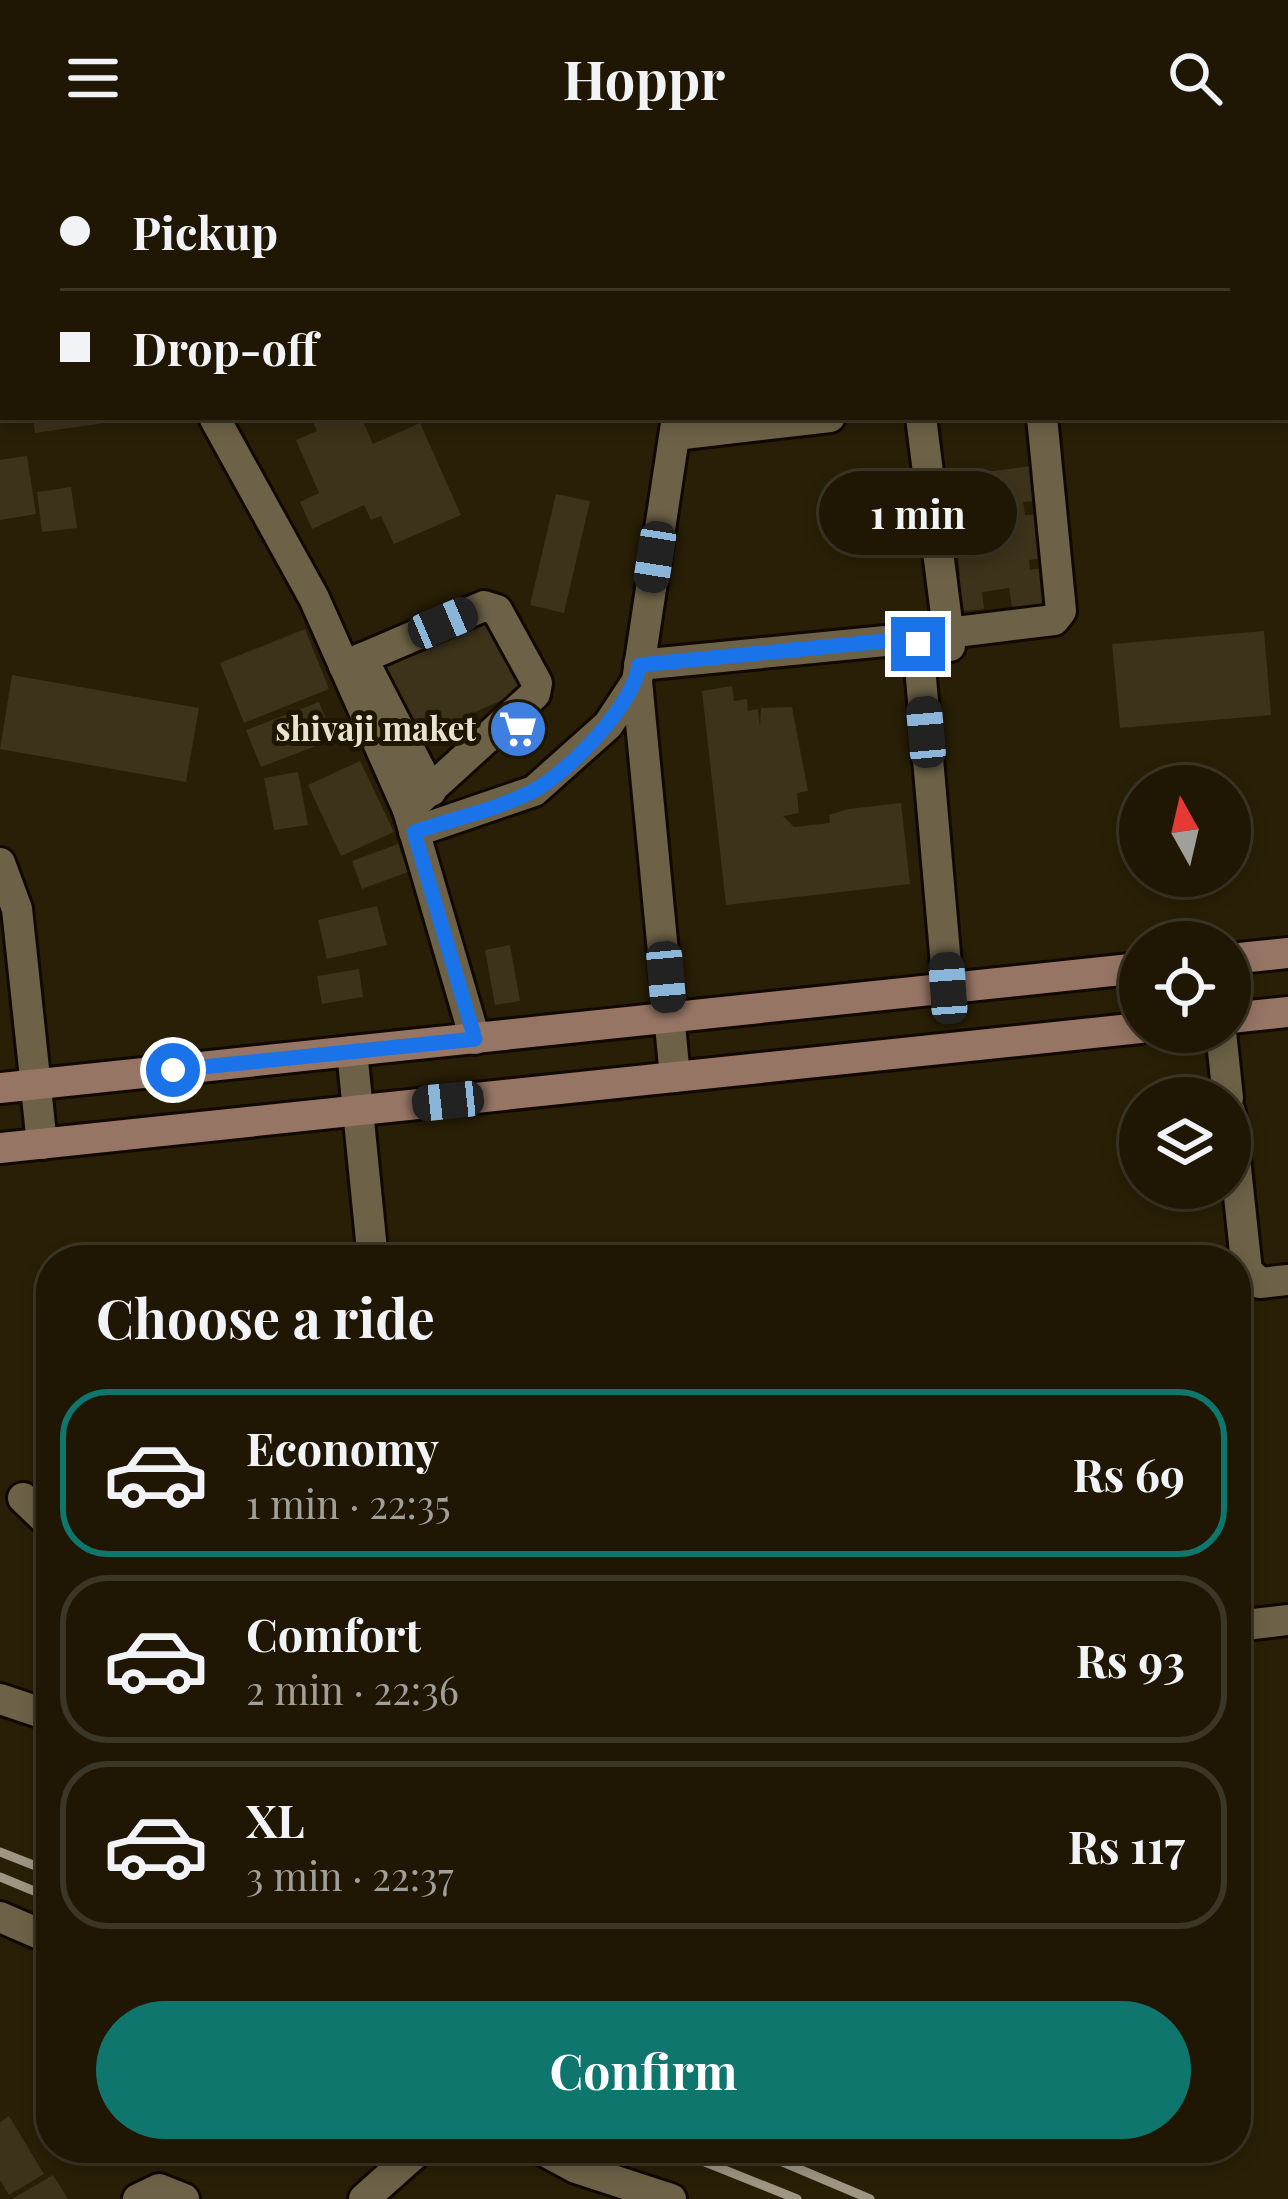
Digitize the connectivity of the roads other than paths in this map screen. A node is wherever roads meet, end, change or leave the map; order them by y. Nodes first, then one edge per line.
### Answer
1 (216, 420) edge
2 (779, 420) edge
3 (921, 420) edge
4 (1042, 420) edge
5 (676, 426) edge
6 (353, 662) junction
7 (638, 673) junction
8 (418, 811) junction
9 (2, 874) edge
10 (1288, 953) edge
11 (1251, 957) edge
12 (1119, 970) edge
13 (948, 988) junction
14 (1288, 1012) edge
15 (1251, 1016) edge
16 (670, 1018) junction
17 (1119, 1030) edge
18 (475, 1039) junction
19 (352, 1052) junction
20 (676, 1077) junction
21 (39, 1084) junction
22 (0, 1088) edge
23 (358, 1111) junction
24 (42, 1144) junction
25 (0, 1148) edge
26 (1240, 1209) edge
27 (371, 1245) edge
28 (1244, 1245) edge
29 (1251, 1275) edge
30 (1288, 1280) edge
31 (23, 1498) dead end
32 (36, 1511) edge
33 (1288, 1620) edge
34 (1251, 1624) edge
35 (0, 1699) edge
36 (36, 1711) edge
37 (0, 1917) edge
38 (36, 1933) edge
39 (405, 2163) edge
40 (567, 2163) edge
41 (138, 2199) edge
42 (184, 2199) edge
43 (364, 2199) edge
44 (671, 2199) edge

1 - 6 street
2 - 5 street
3 - 4 street
5 - 7 street
6 - 8 street
6 - 8 street
7 - 8 street
7 - 13 street
7 - 16 street
8 - 18 street
9 - 21 street
10 - 11 main road
12 - 13 main road
13 - 16 main road
14 - 15 main road
16 - 18 main road
16 - 20 street
17 - 20 main road
18 - 19 main road
19 - 21 main road
19 - 23 street
20 - 23 main road
21 - 22 main road
21 - 24 street
23 - 24 main road
23 - 27 street
24 - 25 main road
26 - 28 street
29 - 30 street
31 - 32 street
33 - 34 street
35 - 36 street
37 - 38 street
39 - 43 street
40 - 44 street
41 - 42 street

